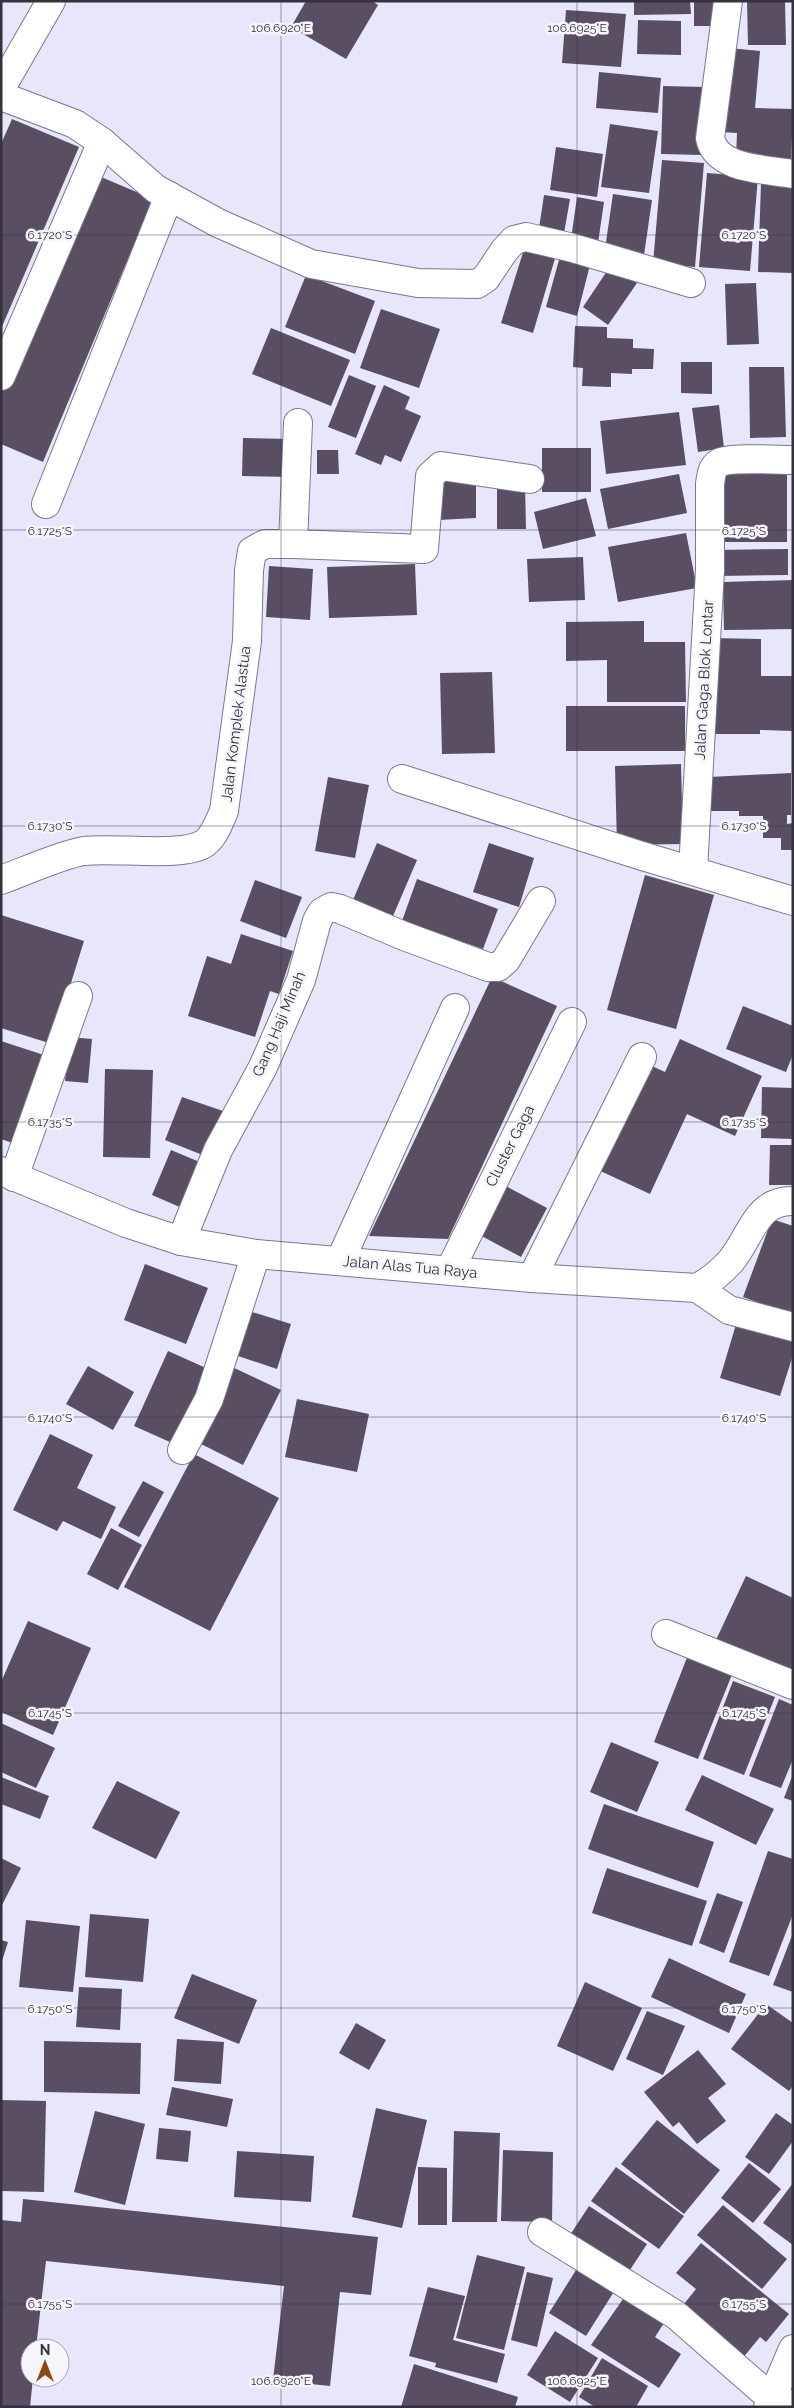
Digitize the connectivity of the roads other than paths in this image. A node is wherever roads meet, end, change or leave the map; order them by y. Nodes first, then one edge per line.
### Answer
1 (52, 1) edge
2 (728, 1) edge
3 (1, 88) edge
4 (1, 96) edge
5 (102, 142) junction
6 (793, 174) edge
7 (169, 196) junction
8 (691, 283) dead end
9 (1, 376) edge
10 (298, 423) dead end
11 (793, 460) edge
12 (530, 479) dead end
13 (46, 504) dead end
14 (293, 544) junction
15 (402, 779) dead end
16 (693, 870) junction
17 (1, 880) edge
18 (541, 901) dead end
19 (793, 901) edge
20 (78, 996) dead end
21 (455, 1008) dead end
22 (572, 1022) dead end
23 (642, 1056) dead end
24 (8, 1174) edge
25 (793, 1201) edge
26 (181, 1241) junction
27 (256, 1254) junction
28 (340, 1261) junction
29 (450, 1270) junction
30 (532, 1278) junction
31 (697, 1288) junction
32 (793, 1326) edge
33 (182, 1450) dead end
34 (666, 1634) dead end
35 (793, 1685) edge
36 (542, 2232) dead end
37 (793, 2349) edge
38 (777, 2403) edge

1 - 3 street
2 - 6 street
4 - 5 street
5 - 7 street
5 - 9 street
7 - 8 street
7 - 13 street
10 - 14 street
11 - 16 street, Jalan Gaga Blok Lontar
12 - 14 street, Jalan Komplek Alastua
14 - 17 street, Jalan Komplek Alastua
15 - 16 street
16 - 19 street
18 - 26 street, Gang Haji Minah
20 - 24 street
21 - 28 street
22 - 29 street, Cluster Gaga
23 - 30 street
24 - 26 street, Jalan Alas Tua Raya
25 - 31 street
26 - 27 street, Jalan Alas Tua Raya
27 - 28 street, Jalan Alas Tua Raya
27 - 33 street
28 - 29 street, Jalan Alas Tua Raya
29 - 30 street, Jalan Alas Tua Raya
30 - 31 street, Jalan Alas Tua Raya
31 - 32 street
34 - 35 street
36 - 38 street
37 - 38 street

